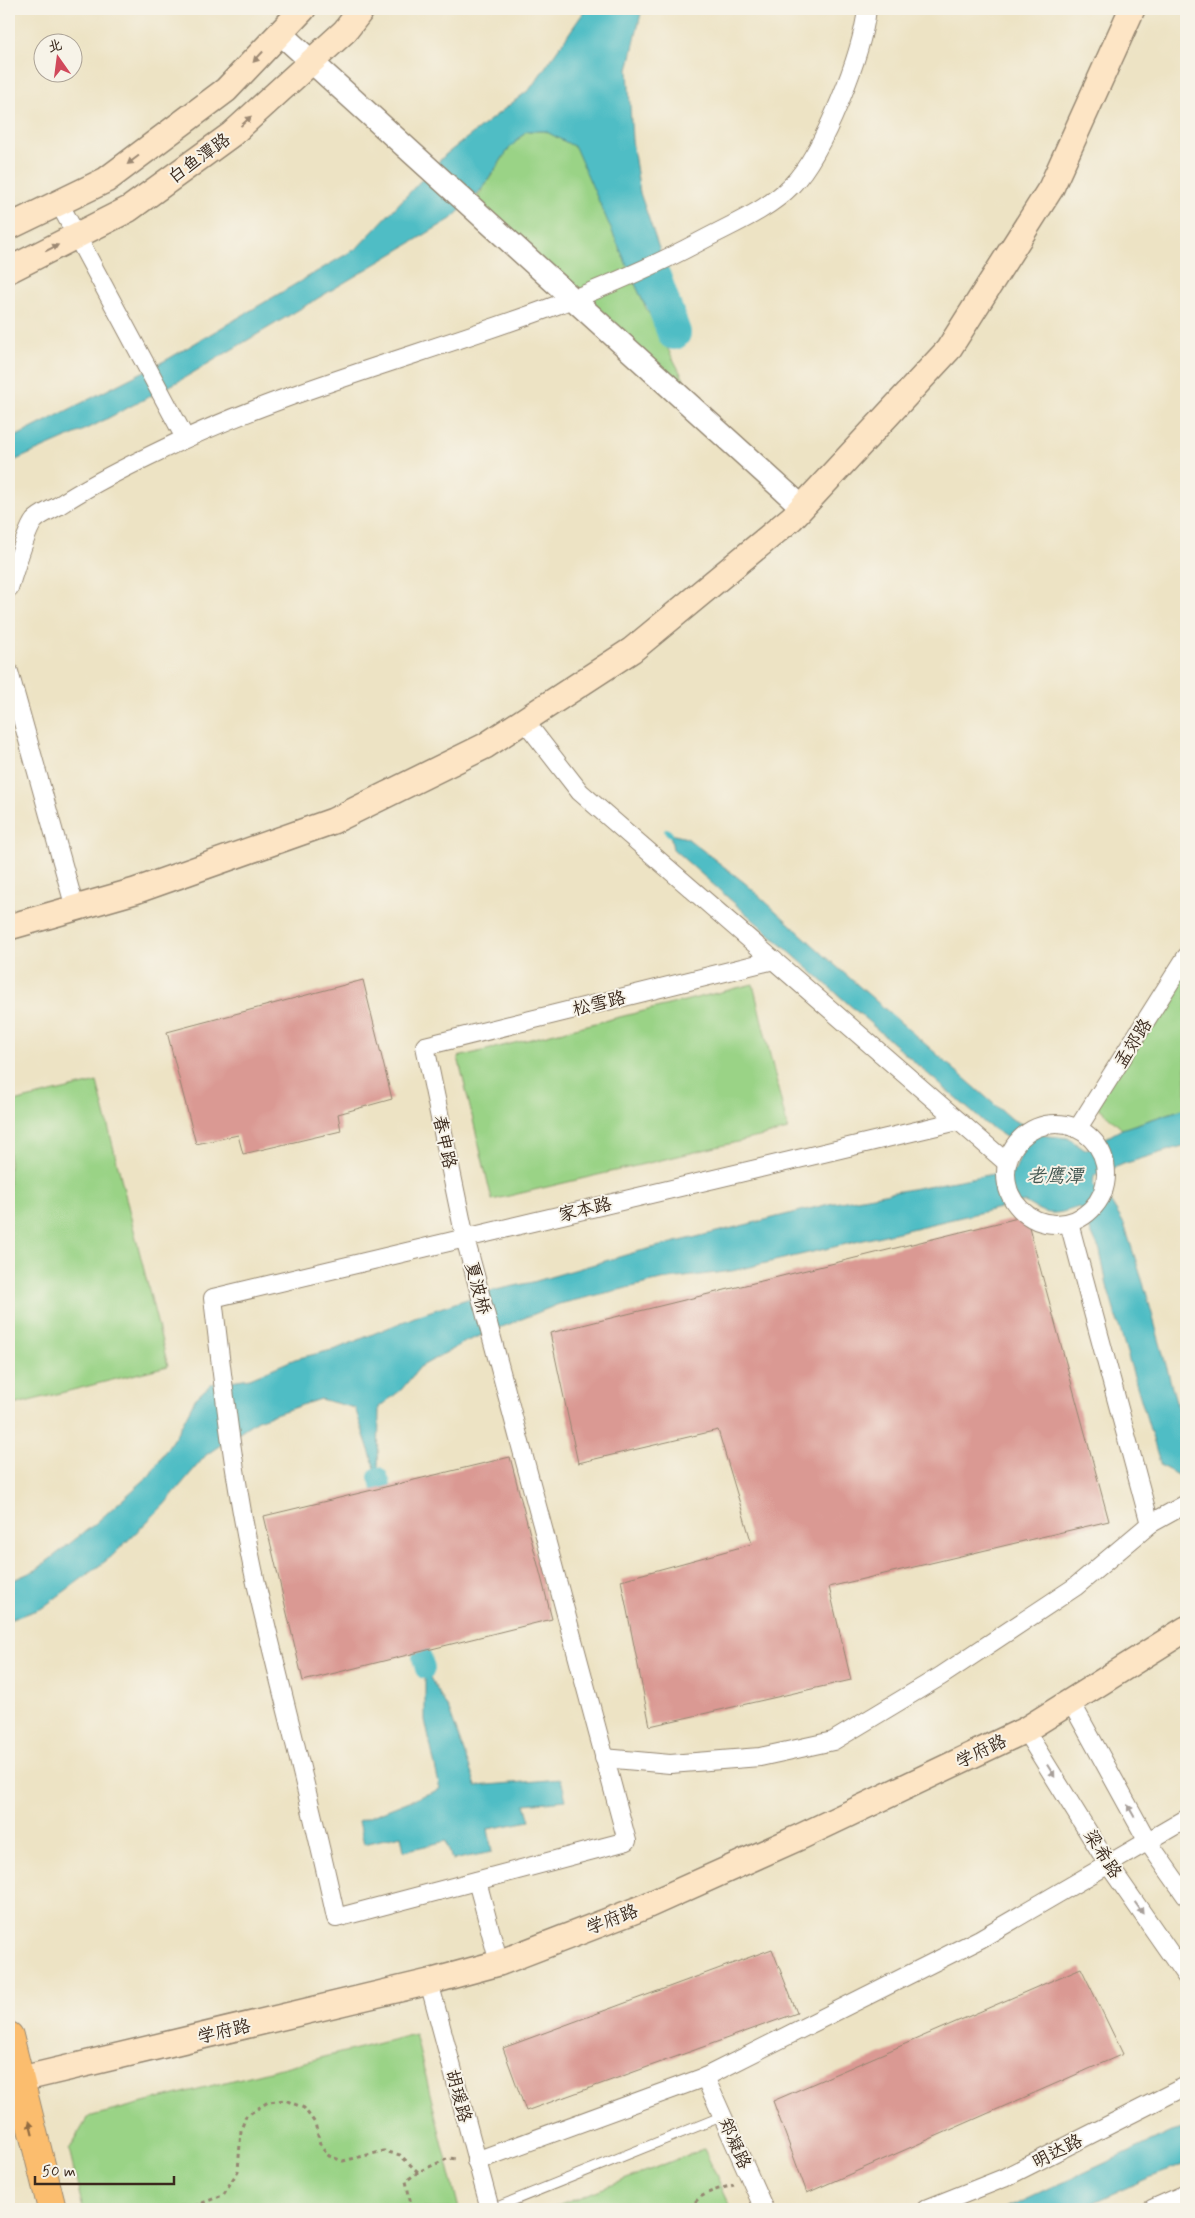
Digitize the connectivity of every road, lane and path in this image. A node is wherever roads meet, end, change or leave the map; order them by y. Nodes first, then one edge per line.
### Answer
1 (303, 9) edge
2 (362, 9) edge
3 (868, 9) edge
4 (1132, 9) edge
5 (280, 33) junction
6 (311, 61) junction
7 (59, 203) junction
8 (9, 227) edge
9 (78, 235) junction
10 (9, 270) edge
11 (573, 300) junction
12 (185, 438) junction
13 (802, 508) junction
14 (9, 588) edge
15 (9, 672) edge
16 (524, 720) junction
17 (75, 908) junction
18 (9, 927) edge
19 (1186, 957) edge
20 (774, 960) junction
21 (425, 1046) joint
22 (958, 1121) junction
23 (1078, 1128) junction
24 (1008, 1160) junction
25 (1075, 1222) junction
26 (465, 1238) junction
27 (1186, 1504) edge
28 (1150, 1524) junction
29 (1179, 1634) edge
30 (1071, 1702) junction
31 (1025, 1730) junction
32 (604, 1758) junction
33 (1186, 1819) edge
34 (1148, 1842) junction
35 (1108, 1864) junction
36 (477, 1881) junction
37 (1186, 1896) edge
38 (499, 1963) junction
39 (1186, 1976) edge
40 (429, 1982) junction
41 (9, 2036) edge
42 (705, 2077) junction
43 (14, 2081) edge
44 (1186, 2086) edge
45 (723, 2116) junction
46 (476, 2161) junction
47 (418, 2172) junction
48 (752, 2181) junction
49 (1186, 2194) edge
50 (52, 2209) edge
51 (187, 2209) edge
52 (412, 2209) edge
53 (491, 2209) edge
54 (691, 2209) edge
55 (764, 2209) edge
56 (926, 2209) edge
57 (1152, 2209) edge

1 - 5 main road
2 - 6 main road, 白鱼潭路
3 - 11 street
4 - 13 main road
5 - 6 street
5 -> 7 main road
9 -> 6 main road, 白鱼潭路
6 - 11 street
7 - 8 main road
7 - 9 street
10 -> 9 main road, 白鱼潭路
9 - 12 street
11 - 12 street
11 - 13 street
12 - 14 street
13 - 16 main road
15 - 17 street
16 - 17 main road
16 - 20 street
17 - 18 main road
19 - 23 street, 孟郊路
20 - 21 street, 松雪路
20 - 22 street
21 - 26 street, 春申路
22 - 24 street
22 - 26 street, 家本路
23 - 24 street
23 - 25 street
24 - 25 street
25 - 28 street
26 - 32 street, 夏波桥
26 - 36 street, 家本路
27 - 28 street
28 - 32 street
29 - 30 main road, 学府路
30 - 31 main road, 学府路
34 -> 30 street
31 -> 35 street, 梁希路
31 - 38 main road, 学府路
32 - 36 street, 夏波桥
33 - 34 street
34 - 35 street
34 - 37 street
35 -> 39 street, 梁希路
35 - 42 street
36 - 38 street
38 - 40 main road, 学府路
40 - 43 main road, 学府路
40 - 46 street, 胡瑗路
41 - 43 main road
42 - 45 street, 郑凝路
42 - 46 street
50 -> 43 main road
44 - 56 street, 明达路
45 - 48 street, 郑凝路
45 - 53 lane
46 - 47 path
46 - 53 street, 胡瑗路
47 - 51 path
47 - 52 path
48 - 54 path
48 - 55 street, 郑凝路
49 - 57 street

